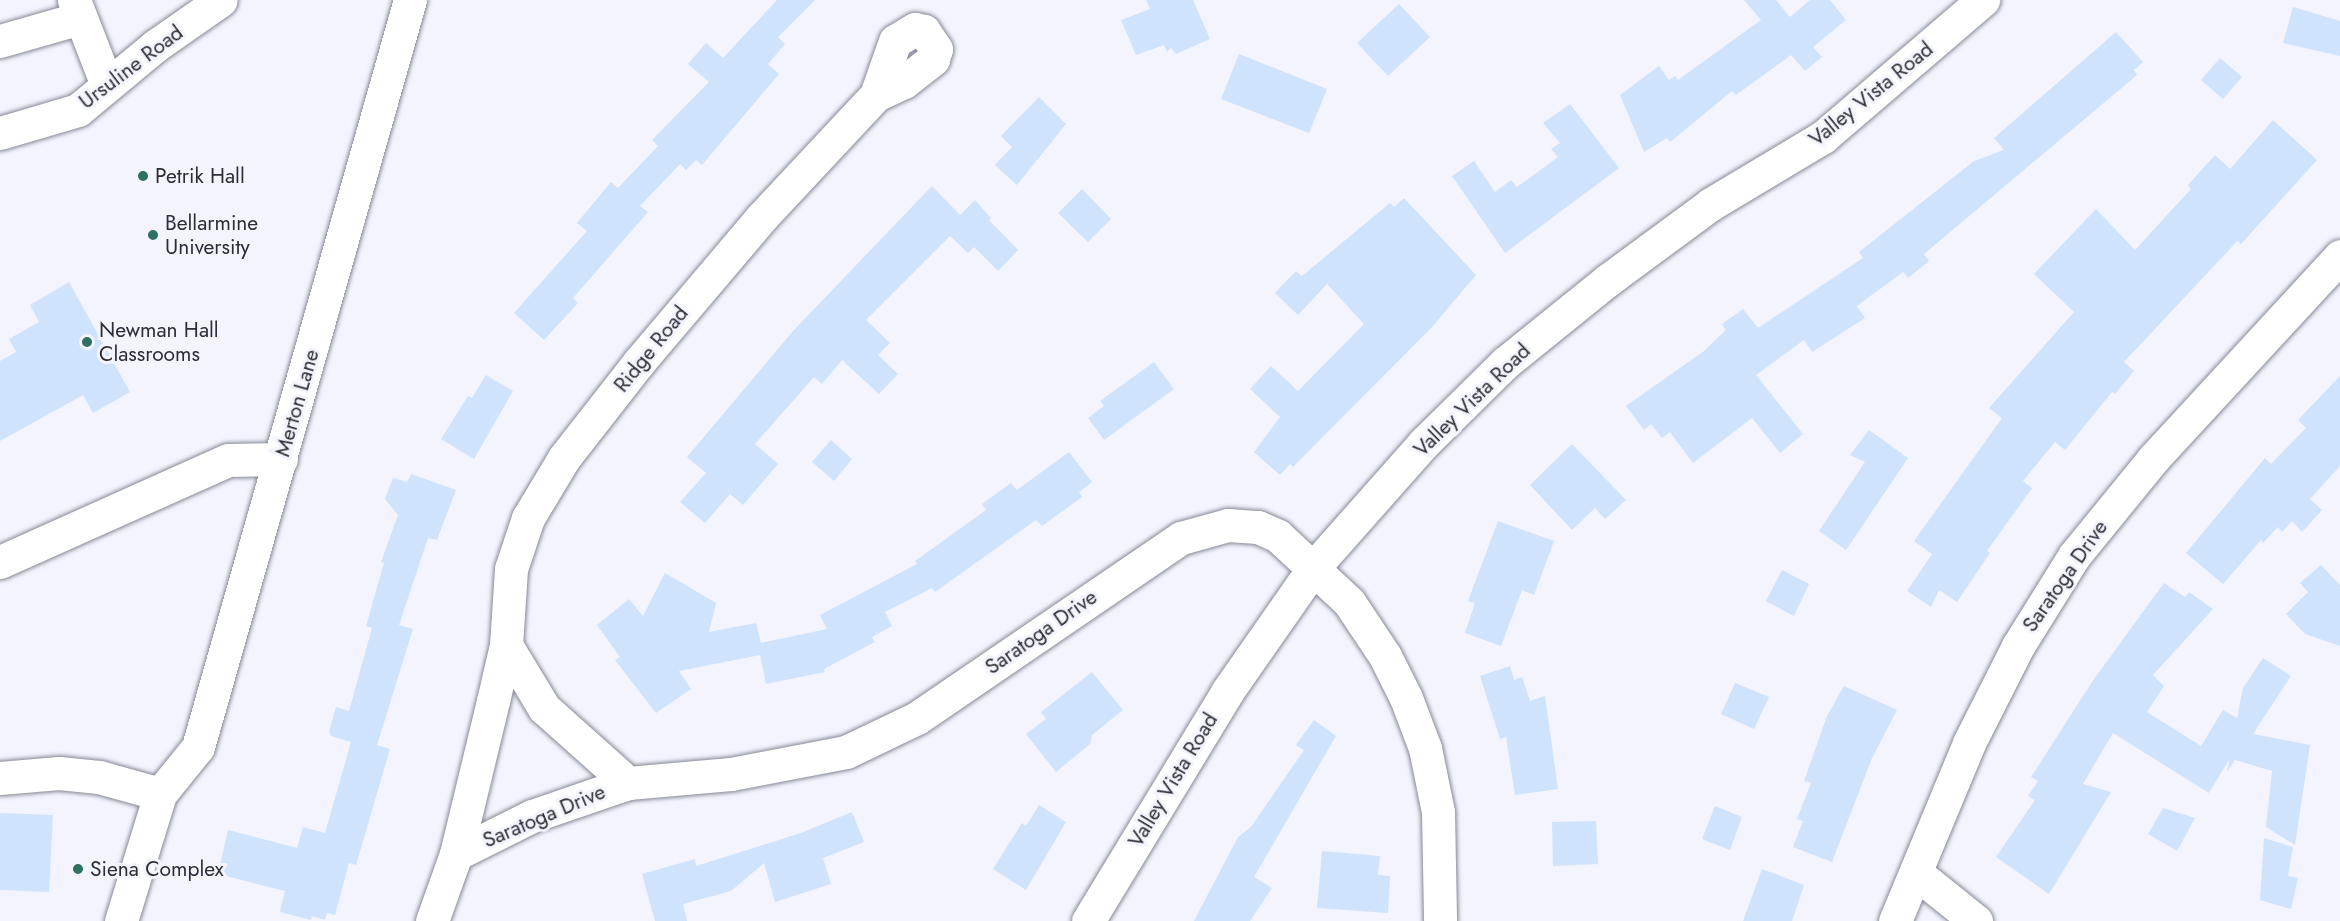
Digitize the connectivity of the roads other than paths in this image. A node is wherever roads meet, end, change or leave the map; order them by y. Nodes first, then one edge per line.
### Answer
1 (221, 0) edge
2 (410, 0) edge
3 (1983, 0) edge
4 (77, 9) edge
5 (0, 41) edge
6 (107, 85) junction
7 (876, 95) dead end
8 (0, 133) edge
9 (2340, 256) edge
10 (281, 459) junction
11 (0, 562) edge
12 (1315, 566) junction
13 (506, 645) junction
14 (0, 777) edge
15 (628, 783) junction
16 (160, 794) junction
17 (456, 854) junction
18 (1916, 873) junction
19 (121, 921) edge
20 (432, 921) edge
21 (1088, 921) edge
22 (1440, 921) edge
23 (1895, 921) edge
24 (1976, 921) edge

1 - 6 street, Ursuline Road
2 - 10 street, Merton Lane
3 - 12 street, Valley Vista Road
4 - 5 street
4 - 6 street
6 - 8 street, Ursuline Road
7 - 13 street, Ridge Road
9 - 18 street, Saratoga Drive
10 - 11 street
10 - 16 street, Merton Lane
12 - 15 street, Saratoga Drive
12 - 21 street, Valley Vista Road
12 - 22 street, Saratoga Drive
13 - 15 street
13 - 17 street, Ridge Road
14 - 16 street
15 - 17 street, Saratoga Drive
16 - 19 street
17 - 20 street, Saratoga Drive
18 - 23 street, Saratoga Drive
18 - 24 street

